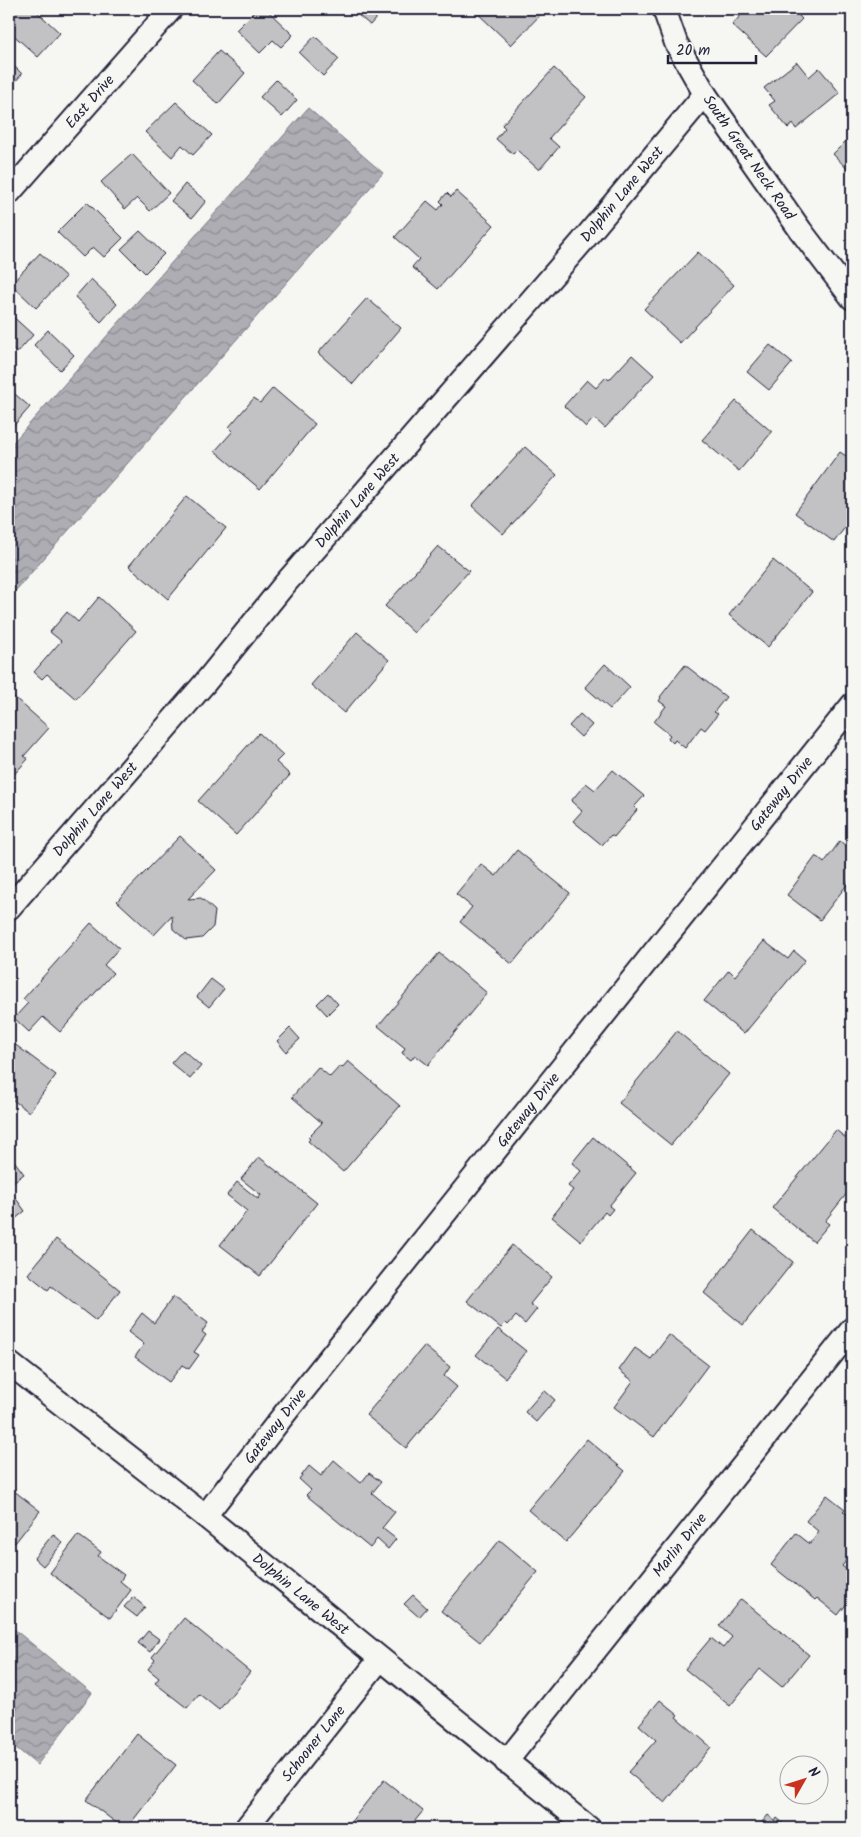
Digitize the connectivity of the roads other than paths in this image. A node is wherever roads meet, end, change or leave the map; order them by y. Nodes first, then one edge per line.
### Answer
1 (171, 9) edge
2 (664, 9) edge
3 (706, 94) junction
4 (9, 192) edge
5 (852, 298) edge
6 (852, 704) edge
7 (9, 908) edge
8 (852, 1329) edge
9 (9, 1364) edge
10 (205, 1516) junction
11 (380, 1659) junction
12 (506, 1762) junction
13 (246, 1828) edge
14 (589, 1828) edge

1 - 4 street, East Drive
2 - 3 street, South Great Neck Road
3 - 5 street, South Great Neck Road
3 - 7 street, Dolphin Lane West
6 - 10 street, Gateway Drive
8 - 12 street, Marlin Drive
9 - 10 street, Dolphin Lane West
10 - 11 street, Dolphin Lane West
11 - 12 street, Dolphin Lane West
11 - 13 street, Schooner Lane
12 - 14 street, Dolphin Lane West

